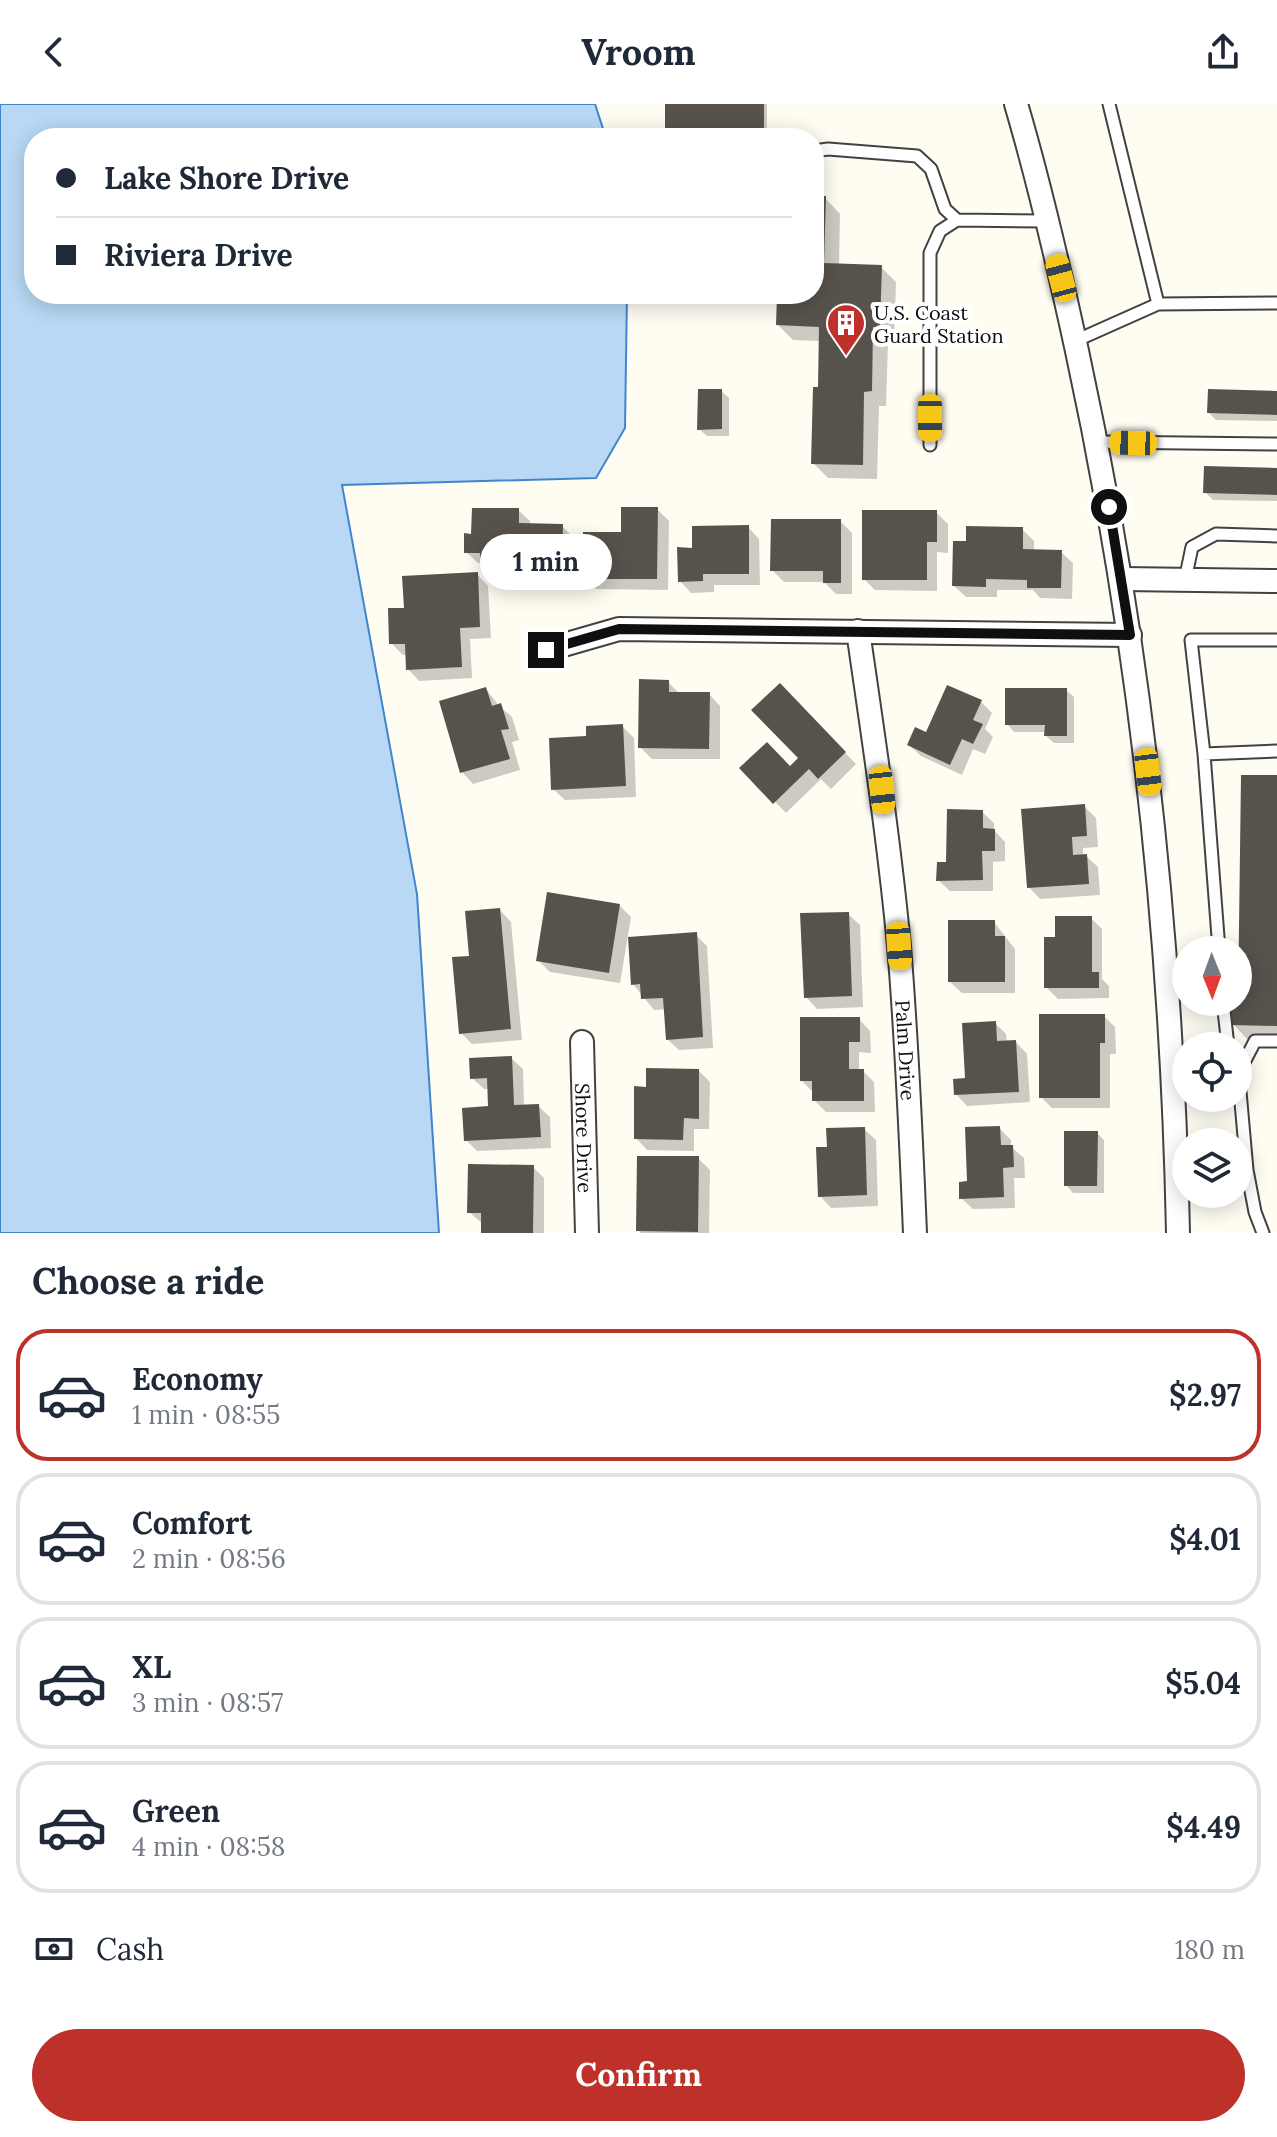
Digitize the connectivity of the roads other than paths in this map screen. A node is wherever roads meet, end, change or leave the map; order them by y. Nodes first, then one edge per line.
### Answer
1 (1016, 104) edge
2 (1109, 104) edge
3 (824, 150) edge
4 (957, 220) junction
5 (1046, 221) junction
6 (1277, 303) edge
7 (1158, 304) junction
8 (1075, 341) junction
9 (1097, 442) junction
10 (1277, 444) edge
11 (930, 445) dead end
12 (1277, 536) edge
13 (1122, 579) junction
14 (1185, 580) junction
15 (1277, 581) edge
16 (858, 631) junction
17 (1130, 635) junction
18 (1277, 640) edge
19 (546, 650) dead end
20 (1277, 751) edge
21 (1204, 754) junction
22 (1218, 936) edge
23 (1277, 1041) edge
24 (582, 1042) dead end
25 (1252, 1047) edge
26 (1242, 1112) edge
27 (587, 1233) edge
28 (915, 1233) edge
29 (1178, 1233) edge
30 (1263, 1233) edge

1 - 5 street
2 - 7 lane
3 - 4 lane
4 - 5 lane
4 - 11 lane
5 - 8 street
6 - 7 lane
7 - 8 lane
8 - 9 street
9 - 10 lane
9 - 13 street
12 - 14 lane
13 - 14 street
13 - 17 street
14 - 15 street
16 - 17 street
16 - 19 street
16 - 28 street, Palm Drive
17 - 29 street
18 - 21 lane
20 - 21 lane
21 - 22 lane
23 - 25 lane
24 - 27 street, Shore Drive
26 - 30 lane

